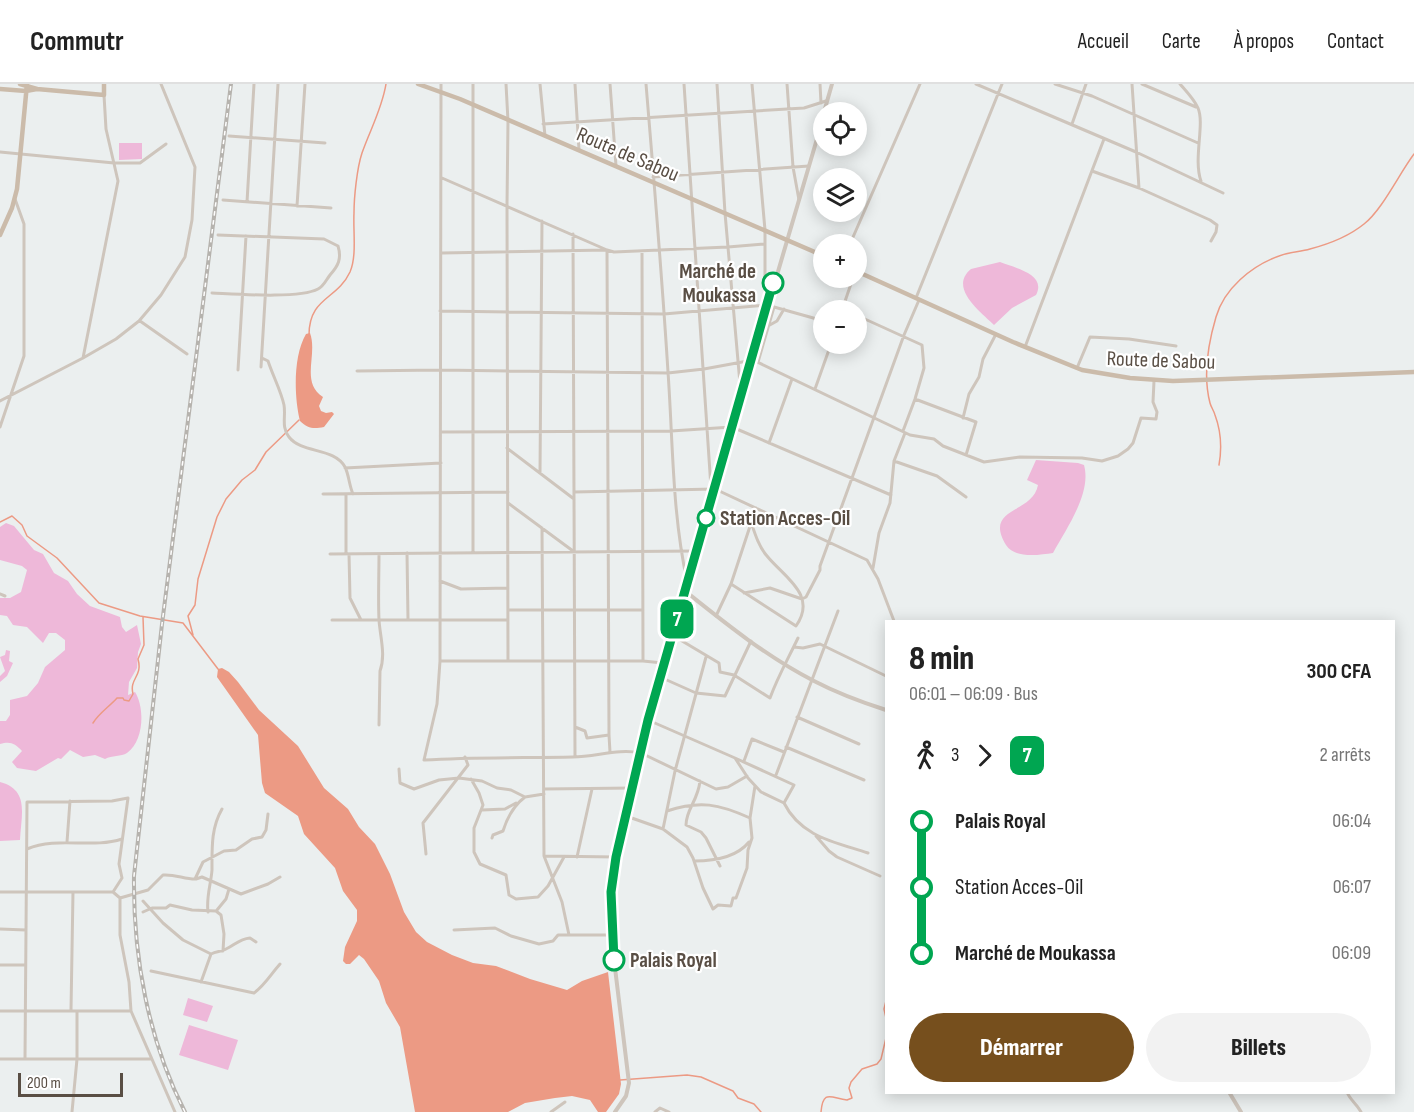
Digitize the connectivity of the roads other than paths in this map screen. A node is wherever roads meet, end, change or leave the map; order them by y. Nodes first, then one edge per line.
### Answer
1 (20, 84) edge
2 (104, 84) edge
3 (161, 84) edge
4 (254, 84) edge
5 (278, 84) edge
6 (304, 84) edge
7 (418, 84) edge
8 (441, 84) edge
9 (473, 84) edge
10 (507, 84) edge
11 (540, 84) edge
12 (575, 84) edge
13 (610, 84) edge
14 (646, 84) edge
15 (684, 84) edge
16 (717, 84) edge
17 (752, 84) edge
18 (787, 84) edge
19 (820, 84) edge
20 (832, 84) edge
21 (920, 84) edge
22 (976, 84) edge
23 (1002, 84) edge
24 (1086, 84) edge
25 (1131, 84) edge
26 (1142, 84) edge
27 (1180, 84) edge
28 (1059, 85) edge
29 (27, 87) edge
30 (0, 89) edge
31 (442, 92) junction
32 (999, 93) junction
33 (104, 95) junction
34 (1084, 95) junction
35 (828, 100) joint
36 (821, 102) edge
37 (823, 102) edge
38 (813, 105) edge
39 (474, 106) junction
40 (1198, 107) junction
41 (789, 109) junction
42 (754, 111) junction
43 (719, 113) junction
44 (1133, 114) junction
45 (686, 115) junction
46 (649, 118) junction
47 (613, 120) junction
48 (508, 122) junction
49 (578, 122) junction
50 (543, 124) junction
51 (1072, 124) junction
52 (229, 136) dead end
53 (545, 136) junction
54 (251, 138) junction
55 (275, 139) junction
56 (1104, 139) junction
57 (301, 141) junction
58 (325, 143) dead end
59 (1198, 143) junction
60 (166, 144) dead end
61 (579, 151) junction
62 (0, 152) edge
63 (813, 152) edge
64 (1136, 152) junction
65 (21, 153) junction
66 (114, 163) junction
67 (616, 166) junction
68 (809, 166) junction
69 (793, 167) junction
70 (759, 170) junction
71 (1092, 171) junction
72 (722, 172) junction
73 (691, 174) junction
74 (442, 178) junction
75 (653, 179) junction
76 (1201, 181) junction
77 (1139, 188) junction
78 (474, 191) junction
79 (1223, 193) dead end
80 (15, 199) junction
81 (692, 199) junction
82 (223, 200) dead end
83 (799, 201) junction
84 (248, 202) junction
85 (271, 204) junction
86 (507, 205) junction
87 (297, 206) junction
88 (331, 208) dead end
89 (725, 213) junction
90 (542, 221) junction
91 (765, 230) junction
92 (573, 234) junction
93 (854, 234) edge
94 (0, 235) edge
95 (218, 235) dead end
96 (246, 236) junction
97 (269, 237) junction
98 (786, 240) junction
99 (1211, 241) dead end
100 (764, 244) junction
101 (728, 247) junction
102 (695, 249) junction
103 (573, 250) junction
104 (607, 250) junction
105 (658, 250) junction
106 (542, 251) junction
107 (642, 251) junction
108 (813, 251) edge
109 (474, 252) junction
110 (507, 252) junction
111 (442, 253) junction
112 (867, 276) edge
113 (212, 293) dead end
114 (243, 294) junction
115 (265, 295) junction
116 (918, 299) junction
117 (766, 304) junction
118 (733, 307) junction
119 (784, 309) junction
120 (700, 310) junction
121 (440, 311) junction
122 (474, 312) junction
123 (507, 312) junction
124 (542, 312) junction
125 (574, 313) junction
126 (607, 313) junction
127 (642, 314) junction
128 (664, 314) junction
129 (813, 318) edge
130 (867, 320) edge
131 (140, 321) junction
132 (768, 326) junction
133 (996, 334) junction
134 (904, 335) junction
135 (1176, 346) dead end
136 (1025, 347) junction
137 (187, 354) dead end
138 (827, 354) edge
139 (83, 358) junction
140 (262, 358) junction
141 (755, 361) junction
142 (739, 364) junction
143 (261, 368) dead end
144 (1077, 368) junction
145 (704, 369) junction
146 (238, 370) dead end
147 (440, 370) junction
148 (474, 370) junction
149 (357, 371) dead end
150 (507, 371) junction
151 (541, 371) junction
152 (574, 371) junction
153 (608, 372) junction
154 (642, 372) junction
155 (1414, 372) edge
156 (668, 373) junction
157 (792, 379) junction
158 (1154, 380) junction
159 (815, 389) junction
160 (12, 396) junction
161 (741, 397) junction
162 (915, 399) junction
163 (0, 401) edge
164 (876, 417) junction
165 (963, 418) junction
166 (0, 427) edge
167 (732, 427) junction
168 (708, 429) junction
169 (643, 431) junction
170 (671, 431) junction
171 (441, 432) junction
172 (473, 432) junction
173 (507, 432) junction
174 (540, 432) junction
175 (574, 432) junction
176 (608, 432) junction
177 (904, 432) junction
178 (769, 443) junction
179 (507, 448) junction
180 (966, 455) junction
181 (894, 461) junction
182 (441, 463) junction
183 (345, 468) junction
184 (540, 473) junction
185 (852, 479) junction
186 (713, 489) junction
187 (643, 491) junction
188 (675, 491) junction
189 (508, 492) junction
190 (574, 492) junction
191 (608, 492) junction
192 (441, 493) junction
193 (473, 493) junction
194 (323, 494) dead end
195 (346, 494) junction
196 (353, 494) junction
197 (891, 495) junction
198 (966, 497) dead end
199 (574, 500) junction
200 (508, 502) junction
201 (756, 508) junction
202 (751, 522) junction
203 (542, 528) junction
204 (829, 542) junction
205 (608, 551) junction
206 (643, 551) junction
207 (681, 551) junction
208 (696, 551) junction
209 (508, 552) junction
210 (543, 552) junction
211 (574, 552) junction
212 (407, 553) junction
213 (440, 553) junction
214 (473, 553) junction
215 (330, 554) dead end
216 (348, 554) junction
217 (379, 554) junction
218 (873, 569) junction
219 (440, 581) junction
220 (687, 582) junction
221 (731, 584) junction
222 (508, 588) junction
223 (685, 591) junction
224 (744, 592) junction
225 (0, 594) edge
226 (5, 596) dead end
227 (802, 599) junction
228 (508, 610) junction
229 (543, 610) junction
230 (575, 610) junction
231 (609, 610) junction
232 (643, 610) junction
233 (838, 611) dead end
234 (716, 616) junction
235 (332, 620) dead end
236 (360, 620) junction
237 (379, 620) junction
238 (408, 620) junction
239 (440, 620) junction
240 (508, 620) junction
241 (894, 620) edge
242 (672, 635) junction
243 (798, 638) dead end
244 (751, 641) junction
245 (824, 646) junction
246 (794, 647) junction
247 (706, 657) junction
248 (440, 661) junction
249 (508, 661) junction
250 (543, 661) junction
251 (575, 661) junction
252 (609, 661) junction
253 (643, 661) junction
254 (663, 663) junction
255 (784, 663) junction
256 (734, 675) junction
257 (885, 676) edge
258 (660, 677) junction
259 (811, 680) junction
260 (696, 693) junction
261 (885, 710) edge
262 (797, 717) junction
263 (648, 720) junction
264 (379, 725) dead end
265 (575, 727) junction
266 (609, 735) junction
267 (684, 737) junction
268 (859, 744) dead end
269 (786, 747) junction
270 (610, 752) junction
271 (784, 752) junction
272 (641, 753) junction
273 (465, 757) junction
274 (543, 757) junction
275 (575, 757) junction
276 (735, 758) junction
277 (744, 762) junction
278 (399, 769) dead end
279 (675, 771) junction
280 (776, 775) junction
281 (747, 776) junction
282 (459, 778) junction
283 (471, 779) junction
284 (864, 780) dead end
285 (700, 781) junction
286 (755, 786) junction
287 (633, 788) junction
288 (544, 789) junction
289 (592, 789) junction
290 (544, 794) junction
291 (525, 797) junction
292 (70, 801) junction
293 (784, 803) junction
294 (694, 804) junction
295 (222, 809) dead end
296 (481, 810) junction
297 (667, 811) junction
298 (268, 814) dead end
299 (626, 816) junction
300 (750, 818) junction
301 (663, 829) junction
302 (814, 835) junction
303 (492, 838) dead end
304 (752, 838) junction
305 (122, 839) junction
306 (67, 842) junction
307 (27, 849) junction
308 (868, 853) dead end
309 (426, 854) dead end
310 (544, 856) junction
311 (564, 857) junction
312 (577, 857) junction
313 (616, 857) junction
314 (717, 858) junction
315 (211, 859) junction
316 (694, 861) junction
317 (720, 866) dead end
318 (880, 876) dead end
319 (280, 877) dead end
320 (553, 878) junction
321 (195, 879) junction
322 (210, 881) junction
323 (229, 889) junction
324 (0, 892) edge
325 (26, 892) junction
326 (73, 892) junction
327 (114, 892) junction
328 (120, 898) junction
329 (143, 901) dead end
330 (152, 908) junction
331 (216, 911) junction
332 (143, 912) dead end
333 (208, 912) junction
334 (0, 929) edge
335 (26, 930) junction
336 (454, 930) dead end
337 (569, 935) junction
338 (611, 935) junction
339 (256, 942) dead end
340 (223, 951) junction
341 (211, 954) junction
342 (280, 964) dead end
343 (0, 965) edge
344 (26, 965) junction
345 (151, 972) dead end
346 (201, 982) junction
347 (0, 1011) edge
348 (25, 1011) junction
349 (71, 1011) junction
350 (77, 1011) junction
351 (131, 1011) junction
352 (0, 1059) edge
353 (25, 1059) junction
354 (76, 1059) junction
355 (151, 1059) junction
356 (1230, 1094) edge
357 (1348, 1094) edge
358 (565, 1102) dead end
359 (72, 1112) edge
360 (175, 1112) edge
361 (551, 1112) edge
362 (615, 1112) edge
363 (655, 1112) edge
364 (669, 1112) edge
365 (1241, 1112) edge
366 (1361, 1112) edge

1 - 29 main road
2 - 33 main road
3 - 131 street
4 - 54 street
5 - 55 street
6 - 57 street
7 - 31 main road, Route de Sabou
8 - 31 street
9 - 39 street
10 - 48 street
11 - 50 street
12 - 49 street
13 - 47 street
14 - 46 street
15 - 45 street
16 - 43 street
17 - 42 street
18 - 41 street
19 - 36 street
20 - 35 street
21 - 93 street
22 - 32 street
23 - 32 street
24 - 34 street
25 - 44 street
26 - 40 street
27 - 40 street
28 - 34 street
29 - 30 main road
29 - 33 main road
29 - 65 main road
31 - 39 main road, Route de Sabou
31 - 74 street
32 - 51 street
32 - 116 street
33 - 66 street
34 - 44 street
34 - 51 street
35 - 37 street
38 - 41 street
39 - 48 main road, Route de Sabou
39 - 78 street
40 - 59 street
41 - 42 street
41 - 69 street
42 - 43 street
42 - 70 street
43 - 45 street
43 - 72 street
44 - 59 street
44 - 64 street
45 - 46 street
45 - 73 street
46 - 47 street
46 - 75 street
47 - 49 street
47 - 67 street
48 - 53 main road, Route de Sabou
48 - 86 street
49 - 50 street
49 - 61 street
50 - 53 street
51 - 56 street
52 - 54 street
53 - 61 main road, Route de Sabou
54 - 55 street
54 - 84 street
55 - 57 street
55 - 85 street
56 - 64 street
56 - 71 street
57 - 58 street
57 - 87 street
59 - 76 street
60 - 66 street
61 - 67 main road, Route de Sabou
62 - 65 street
63 - 68 street
64 - 76 street
64 - 77 street
65 - 66 street
65 - 80 main road
66 - 139 street
67 - 75 main road, Route de Sabou
68 - 69 street
68 - 83 street
69 - 70 street
69 - 83 street
70 - 72 street
70 - 91 street
71 - 77 street
71 - 136 street
72 - 73 street
72 - 89 street
73 - 75 street
73 - 81 street
74 - 78 street
74 - 111 street
75 - 81 main road, Route de Sabou
75 - 105 street
76 - 79 street
77 - 99 street
78 - 86 street
78 - 109 street
80 - 94 main road
80 - 160 street
81 - 89 main road, Route de Sabou
81 - 102 street
82 - 84 street
83 - 98 street
84 - 85 street
85 - 87 street
85 - 97 street
86 - 90 street
86 - 110 street
87 - 88 street
89 - 91 main road, Route de Sabou
89 - 101 street
90 - 92 street
90 - 106 street
91 - 98 main road, Route de Sabou
91 - 100 street
92 - 103 street
92 - 104 street
95 - 96 street
96 - 97 street
96 - 114 street
97 - 115 street
97 - 115 street
98 - 108 main road, Route de Sabou
98 - 117 street
100 - 101 street
100 - 117 street
101 - 102 street
101 - 118 street
102 - 105 street
102 - 120 street
103 - 104 street
103 - 106 street
103 - 125 street
104 - 107 street
104 - 126 street
105 - 107 street
105 - 128 street
106 - 110 street
106 - 124 street
107 - 127 street
109 - 110 street
109 - 111 street
109 - 122 street
110 - 123 street
111 - 121 street
112 - 116 main road, Route de Sabou
113 - 114 street
114 - 115 street
114 - 146 street
115 - 140 street
116 - 133 main road, Route de Sabou
116 - 134 street
117 - 118 street
117 - 141 street
118 - 120 street
118 - 142 street
119 - 129 street
119 - 132 street
119 - 132 street
120 - 128 street
120 - 145 street
121 - 122 street
121 - 147 street
122 - 123 street
122 - 148 street
123 - 124 street
123 - 150 street
124 - 125 street
124 - 151 street
125 - 126 street
125 - 152 street
126 - 127 street
126 - 153 street
127 - 128 street
127 - 154 street
128 - 156 street
130 - 134 street
131 - 137 street
131 - 139 street
132 - 141 street
133 - 136 main road, Route de Sabou
133 - 165 street
134 - 162 street
134 - 164 street
135 - 144 street
136 - 144 main road, Route de Sabou
138 - 159 street
139 - 160 street
140 - 143 street
140 - 183 street
141 - 142 street
141 - 157 street
141 - 161 street
142 - 145 street
142 - 161 street
144 - 158 main road, Route de Sabou
145 - 156 street
145 - 168 street
147 - 148 street
147 - 149 street
147 - 171 street
148 - 150 street
148 - 172 street
150 - 151 street
150 - 173 street
151 - 152 street
151 - 174 street
152 - 153 street
152 - 175 street
153 - 154 street
153 - 176 street
154 - 156 street
154 - 169 street
155 - 158 main road, Route de Sabou
156 - 170 street
157 - 159 street
157 - 178 street
158 - 180 street
159 - 164 street
160 - 163 street
160 - 166 street
161 - 167 street
162 - 165 street
162 - 177 street
164 - 177 street
164 - 185 street
165 - 180 street
167 - 168 street
167 - 178 street
167 - 186 street
168 - 170 street
168 - 186 street
169 - 170 street
169 - 176 street
169 - 187 street
170 - 188 street
171 - 172 street
171 - 182 street
172 - 173 street
172 - 193 street
173 - 174 street
173 - 179 street
174 - 175 street
174 - 184 street
175 - 176 street
175 - 190 street
176 - 191 street
177 - 180 street
177 - 181 street
178 - 185 street
179 - 184 street
179 - 189 street
181 - 197 street
181 - 198 street
182 - 183 street
182 - 192 street
183 - 196 street
184 - 199 street
185 - 197 street
185 - 204 street
186 - 188 street
186 - 201 street
186 - 208 street
187 - 188 street
187 - 191 street
187 - 206 street
188 - 207 street
189 - 193 street
189 - 200 street
190 - 191 street
190 - 199 street
191 - 205 street
192 - 193 street
192 - 196 street
192 - 213 street
193 - 214 street
194 - 195 street
195 - 196 street
195 - 216 street
197 - 218 street
199 - 211 street
200 - 203 street
200 - 209 street
201 - 202 street
201 - 204 street
202 - 221 street
202 - 227 street
203 - 210 street
203 - 211 street
204 - 218 street
204 - 227 street
205 - 206 street
205 - 211 street
205 - 231 street
206 - 207 street
206 - 232 street
207 - 208 street
207 - 220 street
208 - 220 street
209 - 210 street
209 - 214 street
209 - 222 street
210 - 211 street
210 - 229 street
211 - 230 street
212 - 213 street
212 - 217 street
212 - 238 street
213 - 214 street
213 - 219 street
215 - 216 street
216 - 217 street
216 - 236 street
217 - 237 street
218 - 241 street
219 - 222 street
219 - 239 street
220 - 223 street
221 - 224 street
221 - 234 street
222 - 228 street
223 - 234 street
223 - 242 street
224 - 227 street
224 - 227 street
225 - 226 street
228 - 229 street
228 - 240 street
229 - 230 street
229 - 250 street
230 - 231 street
230 - 251 street
231 - 232 street
231 - 252 street
232 - 253 street
233 - 245 street
234 - 244 street
235 - 236 street
236 - 237 street
237 - 238 street
237 - 264 street
238 - 239 street
239 - 240 street
239 - 248 street
240 - 249 street
242 - 247 street
242 - 254 street
243 - 246 street
244 - 255 street
244 - 256 street
245 - 246 street
245 - 257 street
245 - 259 street
246 - 255 street
247 - 256 street
247 - 260 street
248 - 249 street
248 - 273 street
249 - 250 street
250 - 251 street
250 - 274 street
251 - 252 street
251 - 265 street
252 - 253 street
252 - 266 street
253 - 254 street
254 - 258 street
255 - 256 street
255 - 259 street
256 - 260 street
258 - 260 street
258 - 263 street
259 - 261 street
259 - 262 street
260 - 267 street
262 - 268 street
262 - 269 street
263 - 267 street
263 - 272 street
265 - 266 street
265 - 275 street
266 - 270 street
267 - 276 street
267 - 279 street
269 - 271 street
269 - 284 street
270 - 272 street
270 - 275 street
271 - 277 street
271 - 280 street
272 - 279 street
272 - 287 street
273 - 274 street
273 - 282 street
274 - 275 street
274 - 288 street
276 - 277 street
276 - 281 street
277 - 280 street
278 - 282 street
279 - 285 street
279 - 297 street
280 - 293 street
281 - 285 street
281 - 286 street
282 - 283 street
282 - 309 street
283 - 291 street
283 - 296 street
285 - 294 street
286 - 293 street
286 - 300 street
287 - 289 street
287 - 299 street
288 - 289 street
288 - 290 street
289 - 312 street
290 - 291 street
290 - 310 street
291 - 296 street
291 - 303 street
292 - 305 street
292 - 306 street
292 - 307 street
293 - 302 street
294 - 297 street
294 - 300 street
294 - 314 street
295 - 315 street
296 - 320 street
297 - 301 street
298 - 315 street
299 - 301 street
299 - 313 street
300 - 304 street
301 - 316 street
302 - 308 street
302 - 318 street
304 - 314 street
304 - 316 street
305 - 306 street
305 - 327 street
306 - 307 street
307 - 325 street
310 - 311 street
310 - 320 street
311 - 312 street
311 - 320 street
312 - 313 street
313 - 338 street
314 - 316 street
314 - 317 street
315 - 321 street
315 - 322 street
319 - 323 street
320 - 337 street
321 - 322 street
321 - 328 street
322 - 323 street
322 - 333 street
323 - 331 street
324 - 325 street
325 - 326 street
325 - 335 street
326 - 327 street
326 - 349 street
327 - 328 street
328 - 351 street
329 - 330 street
330 - 332 street
330 - 333 street
330 - 341 street
331 - 333 street
331 - 340 street
334 - 335 street
335 - 344 street
336 - 337 street
337 - 338 street
338 - 362 street
339 - 340 street
340 - 341 street
341 - 346 street
342 - 346 street
343 - 344 street
344 - 348 street
345 - 346 street
347 - 348 street
348 - 349 street
348 - 353 street
349 - 350 street
350 - 351 street
350 - 354 street
351 - 355 street
352 - 353 street
353 - 354 street
354 - 355 street
354 - 359 street
355 - 360 street
356 - 365 street
357 - 366 street
358 - 361 street
363 - 364 street

